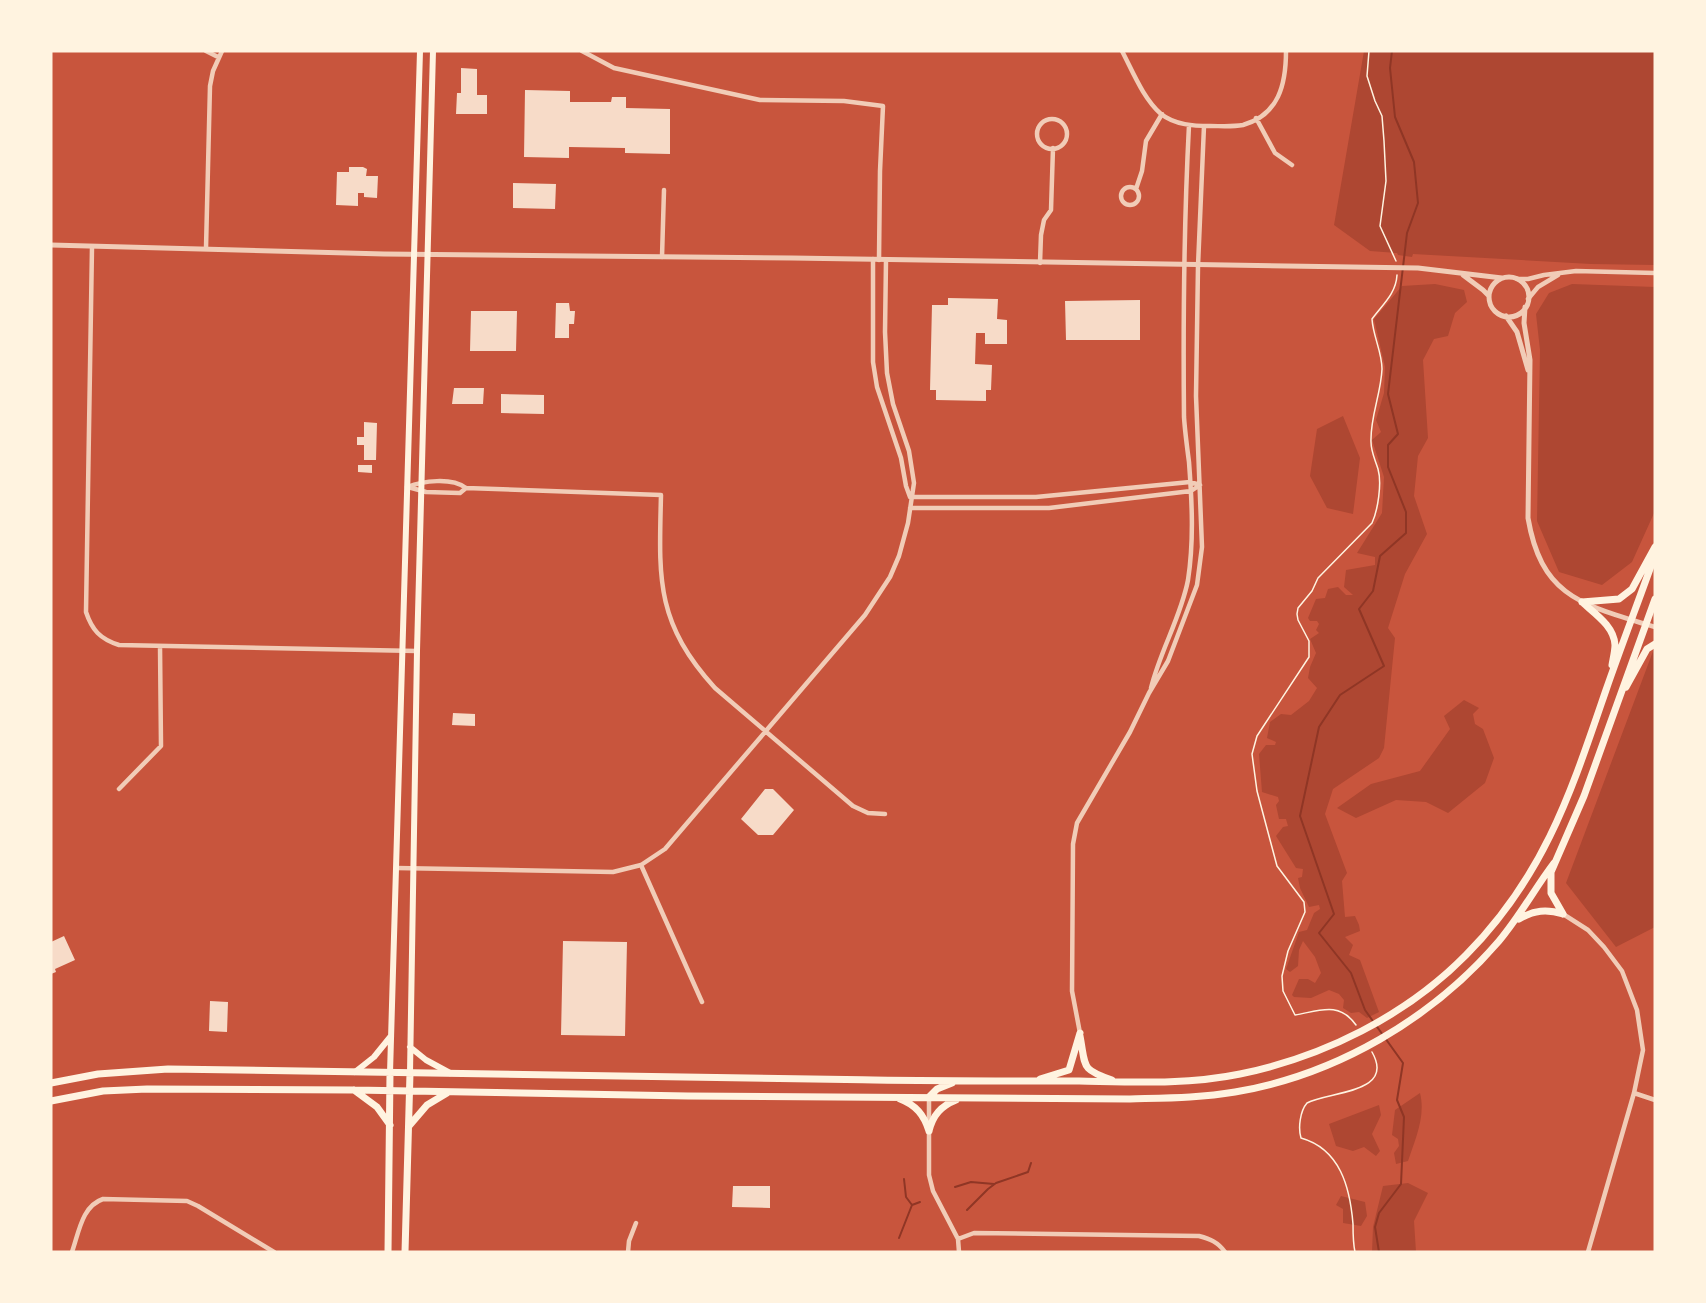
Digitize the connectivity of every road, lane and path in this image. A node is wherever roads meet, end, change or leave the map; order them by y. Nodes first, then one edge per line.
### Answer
1 (206, 51) edge
2 (222, 51) edge
3 (420, 51) edge
4 (433, 51) edge
5 (582, 51) edge
6 (1122, 51) edge
7 (1286, 51) edge
8 (1369, 51) edge
9 (218, 57) junction
10 (1162, 114) junction
11 (1256, 118) junction
12 (1189, 125) junction
13 (1204, 126) junction
14 (1053, 148) junction
15 (1292, 165) dead end
16 (1136, 189) junction
17 (664, 190) dead end
18 (51, 245) edge
19 (92, 247) junction
20 (206, 248) junction
21 (414, 254) junction
22 (426, 254) junction
23 (662, 257) junction
24 (876, 260) junction
25 (886, 260) junction
26 (1040, 263) junction
27 (1185, 266) junction
28 (1198, 266) junction
29 (1655, 273) edge
30 (1463, 274) junction
31 (1558, 275) junction
32 (1502, 278) junction
33 (1517, 279) junction
34 (1489, 297) junction
35 (1528, 299) junction
36 (1525, 307) junction
37 (1506, 316) junction
38 (1529, 375) junction
39 (422, 482) junction
40 (1190, 482) junction
41 (1200, 485) junction
42 (407, 487) junction
43 (466, 488) junction
44 (1191, 490) junction
45 (422, 491) junction
46 (910, 497) junction
47 (910, 508) junction
48 (1655, 547) edge
49 (1655, 555) edge
50 (1655, 600) edge
51 (1582, 603) junction
52 (1632, 620) junction
53 (1645, 624) junction
54 (1655, 627) edge
55 (1655, 644) edge
56 (160, 646) junction
57 (401, 651) junction
58 (417, 651) junction
59 (1609, 683) junction
60 (1149, 693) junction
61 (1615, 708) junction
62 (766, 732) junction
63 (119, 789) dead end
64 (885, 814) dead end
65 (1554, 863) junction
66 (641, 865) junction
67 (396, 868) junction
68 (412, 868) junction
69 (1563, 914) junction
70 (1513, 924) junction
71 (702, 1002) dead end
72 (1295, 1015) dead end
73 (1080, 1034) junction
74 (391, 1036) junction
75 (410, 1047) junction
76 (355, 1072) junction
77 (390, 1072) junction
78 (410, 1072) junction
79 (451, 1073) junction
80 (957, 1080) junction
81 (1032, 1081) junction
82 (1118, 1082) junction
83 (51, 1083) edge
84 (354, 1090) junction
85 (390, 1092) junction
86 (409, 1092) junction
87 (448, 1093) junction
88 (1634, 1094) junction
89 (929, 1097) junction
90 (894, 1098) junction
91 (965, 1098) junction
92 (1655, 1100) edge
93 (51, 1101) edge
94 (390, 1125) junction
95 (409, 1126) junction
96 (929, 1131) junction
97 (1301, 1138) dead end
98 (636, 1223) dead end
99 (958, 1239) junction
100 (72, 1252) edge
101 (274, 1252) edge
102 (388, 1252) edge
103 (405, 1252) edge
104 (628, 1252) edge
105 (959, 1252) edge
106 (1225, 1252) edge
107 (1355, 1252) edge
108 (1587, 1252) edge

1 - 9 street
2 - 9 street
3 - 21 main road
4 - 22 main road
5 - 24 street
6 - 10 street
7 - 11 street
8 - 72 path
9 - 20 street
10 - 12 street
10 - 16 street
11 - 13 street
11 - 15 street
12 - 13 street
12 - 27 street
13 - 28 street
14 - 14 street
14 - 26 street
16 - 16 street
17 - 23 street
18 - 19 street
19 - 20 street
19 - 56 street
20 - 21 street
21 - 22 street
21 - 42 main road
22 - 23 street
22 - 39 main road
23 - 24 street
24 - 25 street
24 - 46 street
25 - 26 street
25 - 46 street
26 - 27 street
27 - 28 street
27 - 40 street
28 - 30 street
28 - 41 street
29 - 31 street
30 - 32 street
30 - 34 street
31 - 33 street
31 - 35 street
32 - 33 street
32 - 34 street
33 - 35 street
34 - 37 street
35 - 36 street
36 - 37 street
36 - 38 street
37 - 38 street
38 - 51 street
39 - 42 street
39 - 43 street
39 - 45 main road
40 - 41 street
40 - 44 street
40 - 46 street
41 - 44 street
41 - 60 street
42 - 45 street
42 - 57 main road
43 - 45 street
43 - 62 street
44 - 47 street
44 - 60 street
45 - 58 main road
46 - 47 street
47 - 62 street
48 - 51 main road
49 - 52 main road
50 - 53 main road
51 - 52 street
51 - 59 main road
52 - 53 street
52 - 59 main road
53 - 54 street
53 - 61 main road
55 - 61 main road
56 - 57 street
56 - 63 street
57 - 58 street
57 - 67 main road
58 - 68 main road
59 - 82 main road
60 - 73 street
61 - 65 main road
62 - 64 street
62 - 66 street
65 - 69 main road
65 - 70 main road
66 - 68 street
66 - 71 street
67 - 68 street
67 - 74 main road
68 - 75 main road
69 - 70 main road
69 - 88 street
70 - 91 main road
73 - 81 main road
73 - 82 main road
74 - 76 main road
74 - 77 main road
75 - 78 main road
75 - 79 main road
76 - 77 main road
76 - 83 main road
77 - 78 main road
77 - 85 main road
78 - 79 main road
78 - 86 main road
79 - 80 main road
80 - 81 main road
80 - 89 main road
81 - 82 main road
84 - 85 main road
84 - 93 main road
84 - 94 main road
85 - 86 main road
85 - 94 main road
86 - 87 main road
86 - 95 main road
87 - 90 main road
87 - 95 main road
88 - 92 street
88 - 108 street
89 - 90 main road
89 - 91 main road
89 - 96 street
90 - 96 main road
91 - 96 main road
94 - 102 main road
95 - 103 main road
96 - 99 street
97 - 107 path
98 - 104 street
99 - 105 street
99 - 106 street
100 - 101 street

